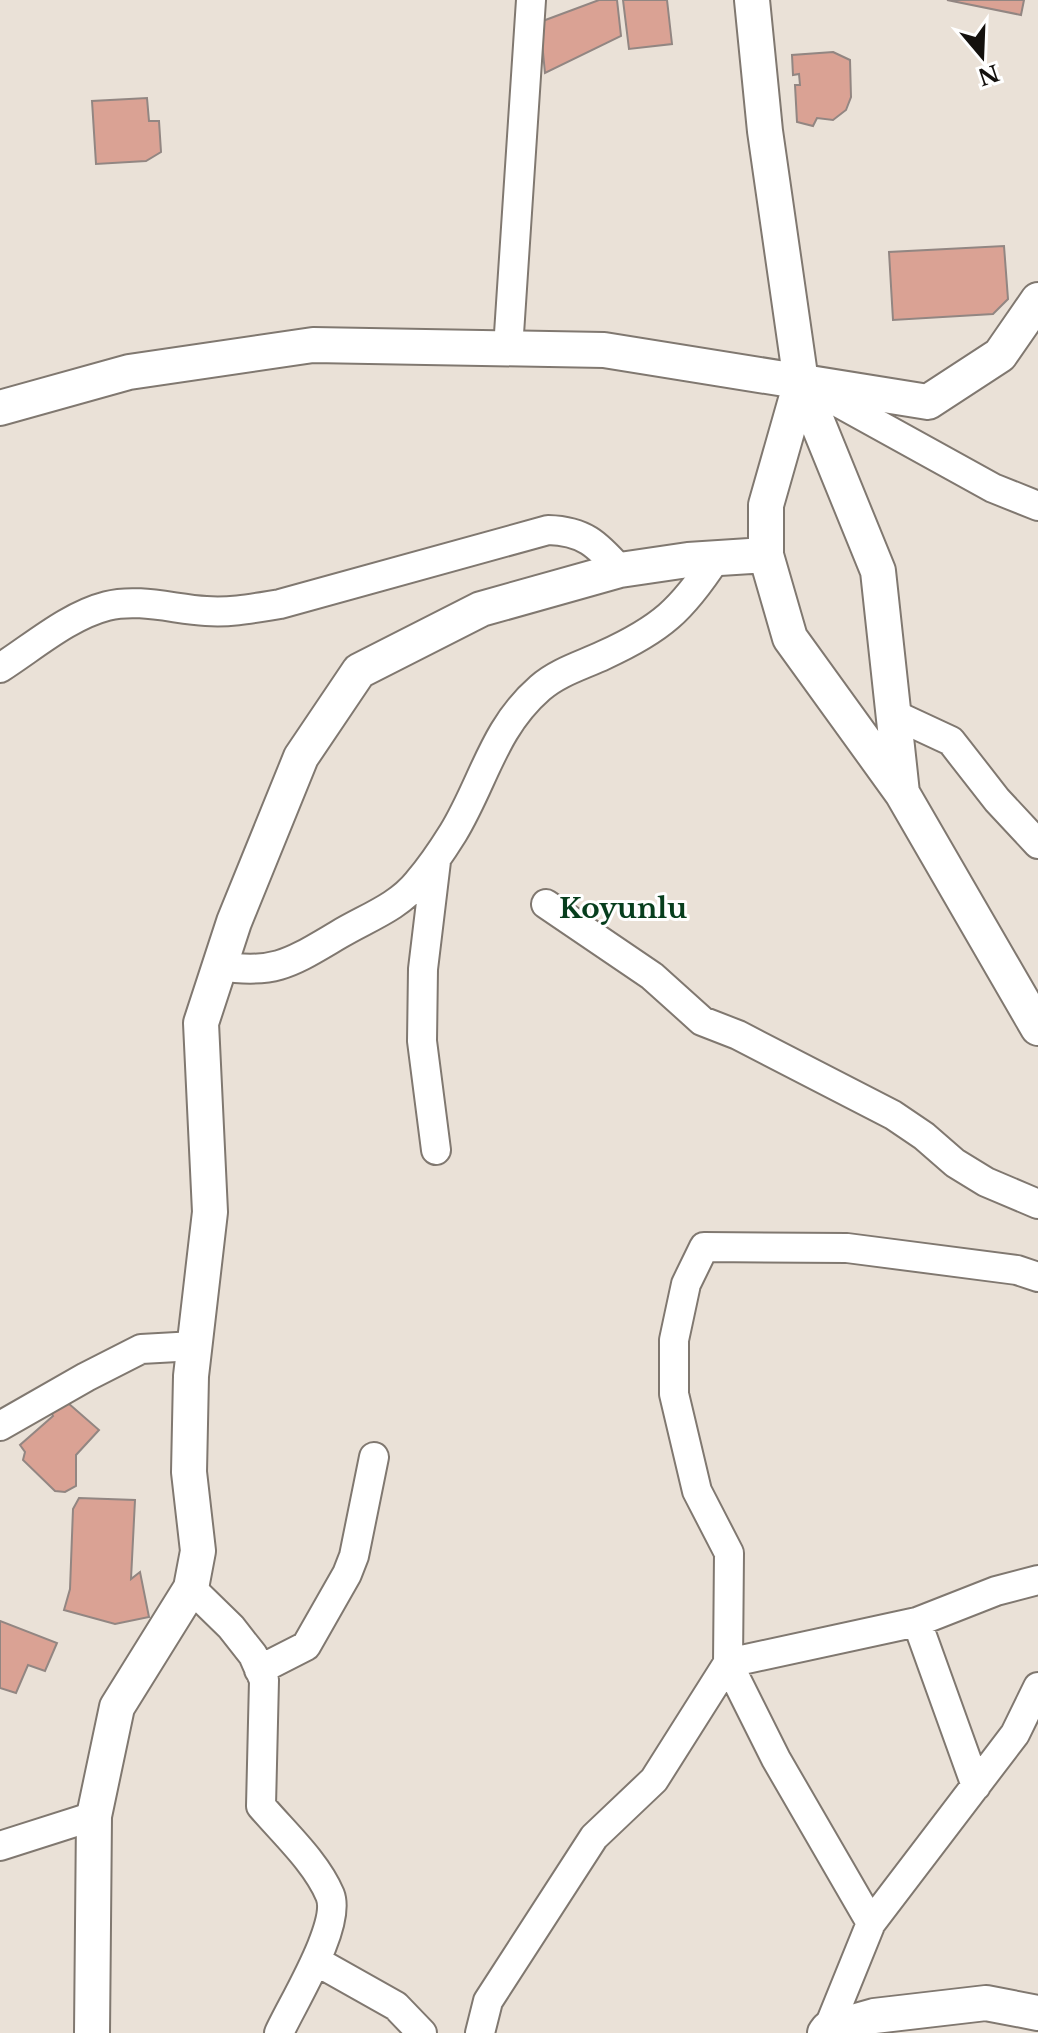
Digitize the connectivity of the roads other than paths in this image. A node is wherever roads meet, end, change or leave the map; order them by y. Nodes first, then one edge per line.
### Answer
1 (531, 0) edge
2 (752, 0) edge
3 (1038, 300) edge
4 (508, 349) junction
5 (801, 382) junction
6 (0, 408) edge
7 (1038, 506) edge
8 (766, 555) junction
9 (716, 558) junction
10 (620, 570) junction
11 (0, 668) edge
12 (893, 714) junction
13 (902, 793) junction
14 (1038, 844) edge
15 (436, 857) junction
16 (546, 904) dead end
17 (220, 966) junction
18 (1038, 1028) edge
19 (436, 1150) dead end
20 (1038, 1204) edge
21 (1038, 1277) edge
22 (195, 1346) junction
23 (0, 1426) edge
24 (374, 1457) dead end
25 (1038, 1580) edge
26 (191, 1588) junction
27 (917, 1622) junction
28 (728, 1663) junction
29 (259, 1670) junction
30 (1038, 1687) edge
31 (976, 1786) junction
32 (94, 1816) junction
33 (0, 1846) edge
34 (871, 1923) junction
35 (316, 1961) junction
36 (1038, 2013) edge
37 (938, 2021) edge
38 (827, 2031) edge
39 (92, 2033) edge
40 (279, 2033) edge
41 (422, 2033) edge
42 (480, 2033) edge

1 - 4 street
2 - 5 street
3 - 5 street
4 - 5 street
4 - 6 street
5 - 7 street
5 - 8 street
5 - 12 street
8 - 9 street
8 - 13 street
9 - 10 street
9 - 15 street
10 - 11 street
10 - 17 street
12 - 13 street
12 - 14 street
13 - 18 street
15 - 17 street
15 - 19 street
16 - 20 street
17 - 22 street
21 - 28 street
22 - 23 street
22 - 26 street
24 - 29 street
25 - 27 street
26 - 29 street
26 - 32 street
27 - 28 street
27 - 31 street
28 - 34 street
28 - 42 street
29 - 35 street
30 - 31 street
31 - 34 street
32 - 33 street
32 - 39 street
34 - 38 street
35 - 40 street
35 - 41 street
36 - 37 street
37 - 38 street

